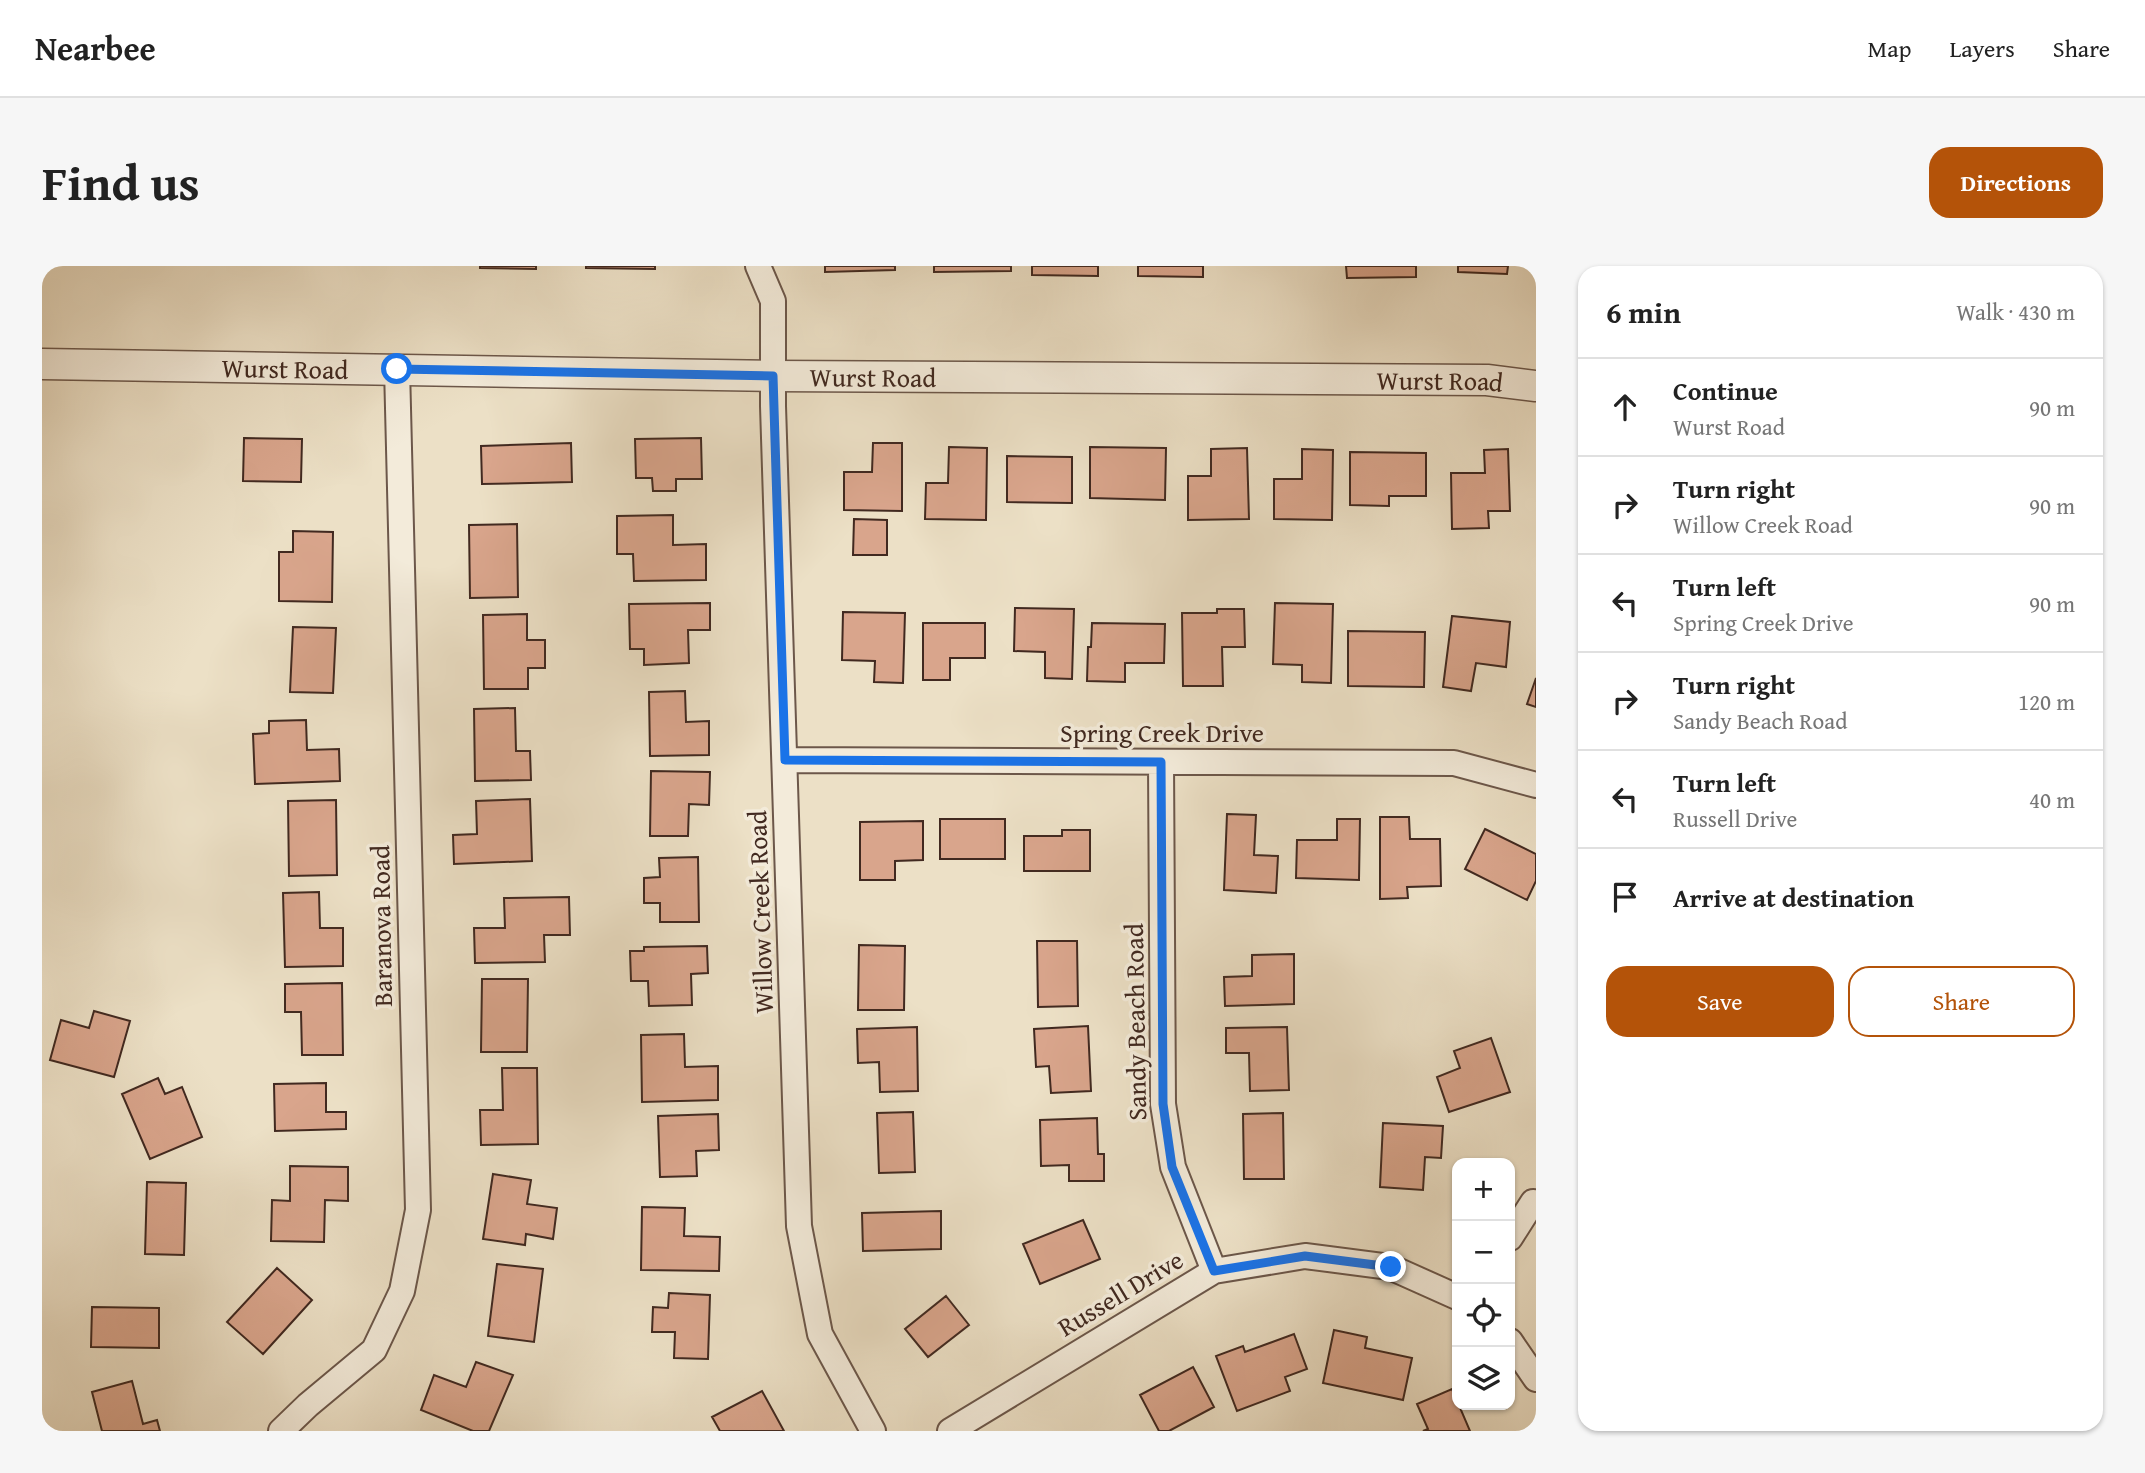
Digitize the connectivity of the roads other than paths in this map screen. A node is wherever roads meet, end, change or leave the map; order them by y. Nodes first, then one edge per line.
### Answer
1 (758, 266) edge
2 (42, 365) edge
3 (397, 369) junction
4 (773, 376) junction
5 (1536, 386) edge
6 (785, 760) junction
7 (1161, 762) junction
8 (1536, 785) edge
9 (1533, 1202) dead end
10 (1515, 1230) edge
11 (1214, 1271) junction
12 (1452, 1295) edge
13 (1514, 1347) edge
14 (1536, 1379) edge
15 (281, 1431) edge
16 (873, 1431) edge
17 (950, 1431) edge

1 - 4 street, Willow Creek Road
2 - 3 street, Wurst Road
3 - 4 street, Wurst Road
3 - 15 street, Baranova Road
4 - 5 street, Wurst Road
4 - 6 street, Willow Creek Road
6 - 7 street, Spring Creek Drive
6 - 16 street, Willow Creek Road
7 - 8 street, Spring Creek Drive
7 - 11 street, Sandy Beach Road
9 - 10 street
11 - 12 street, Russell Drive
11 - 17 street, Russell Drive
13 - 14 street

